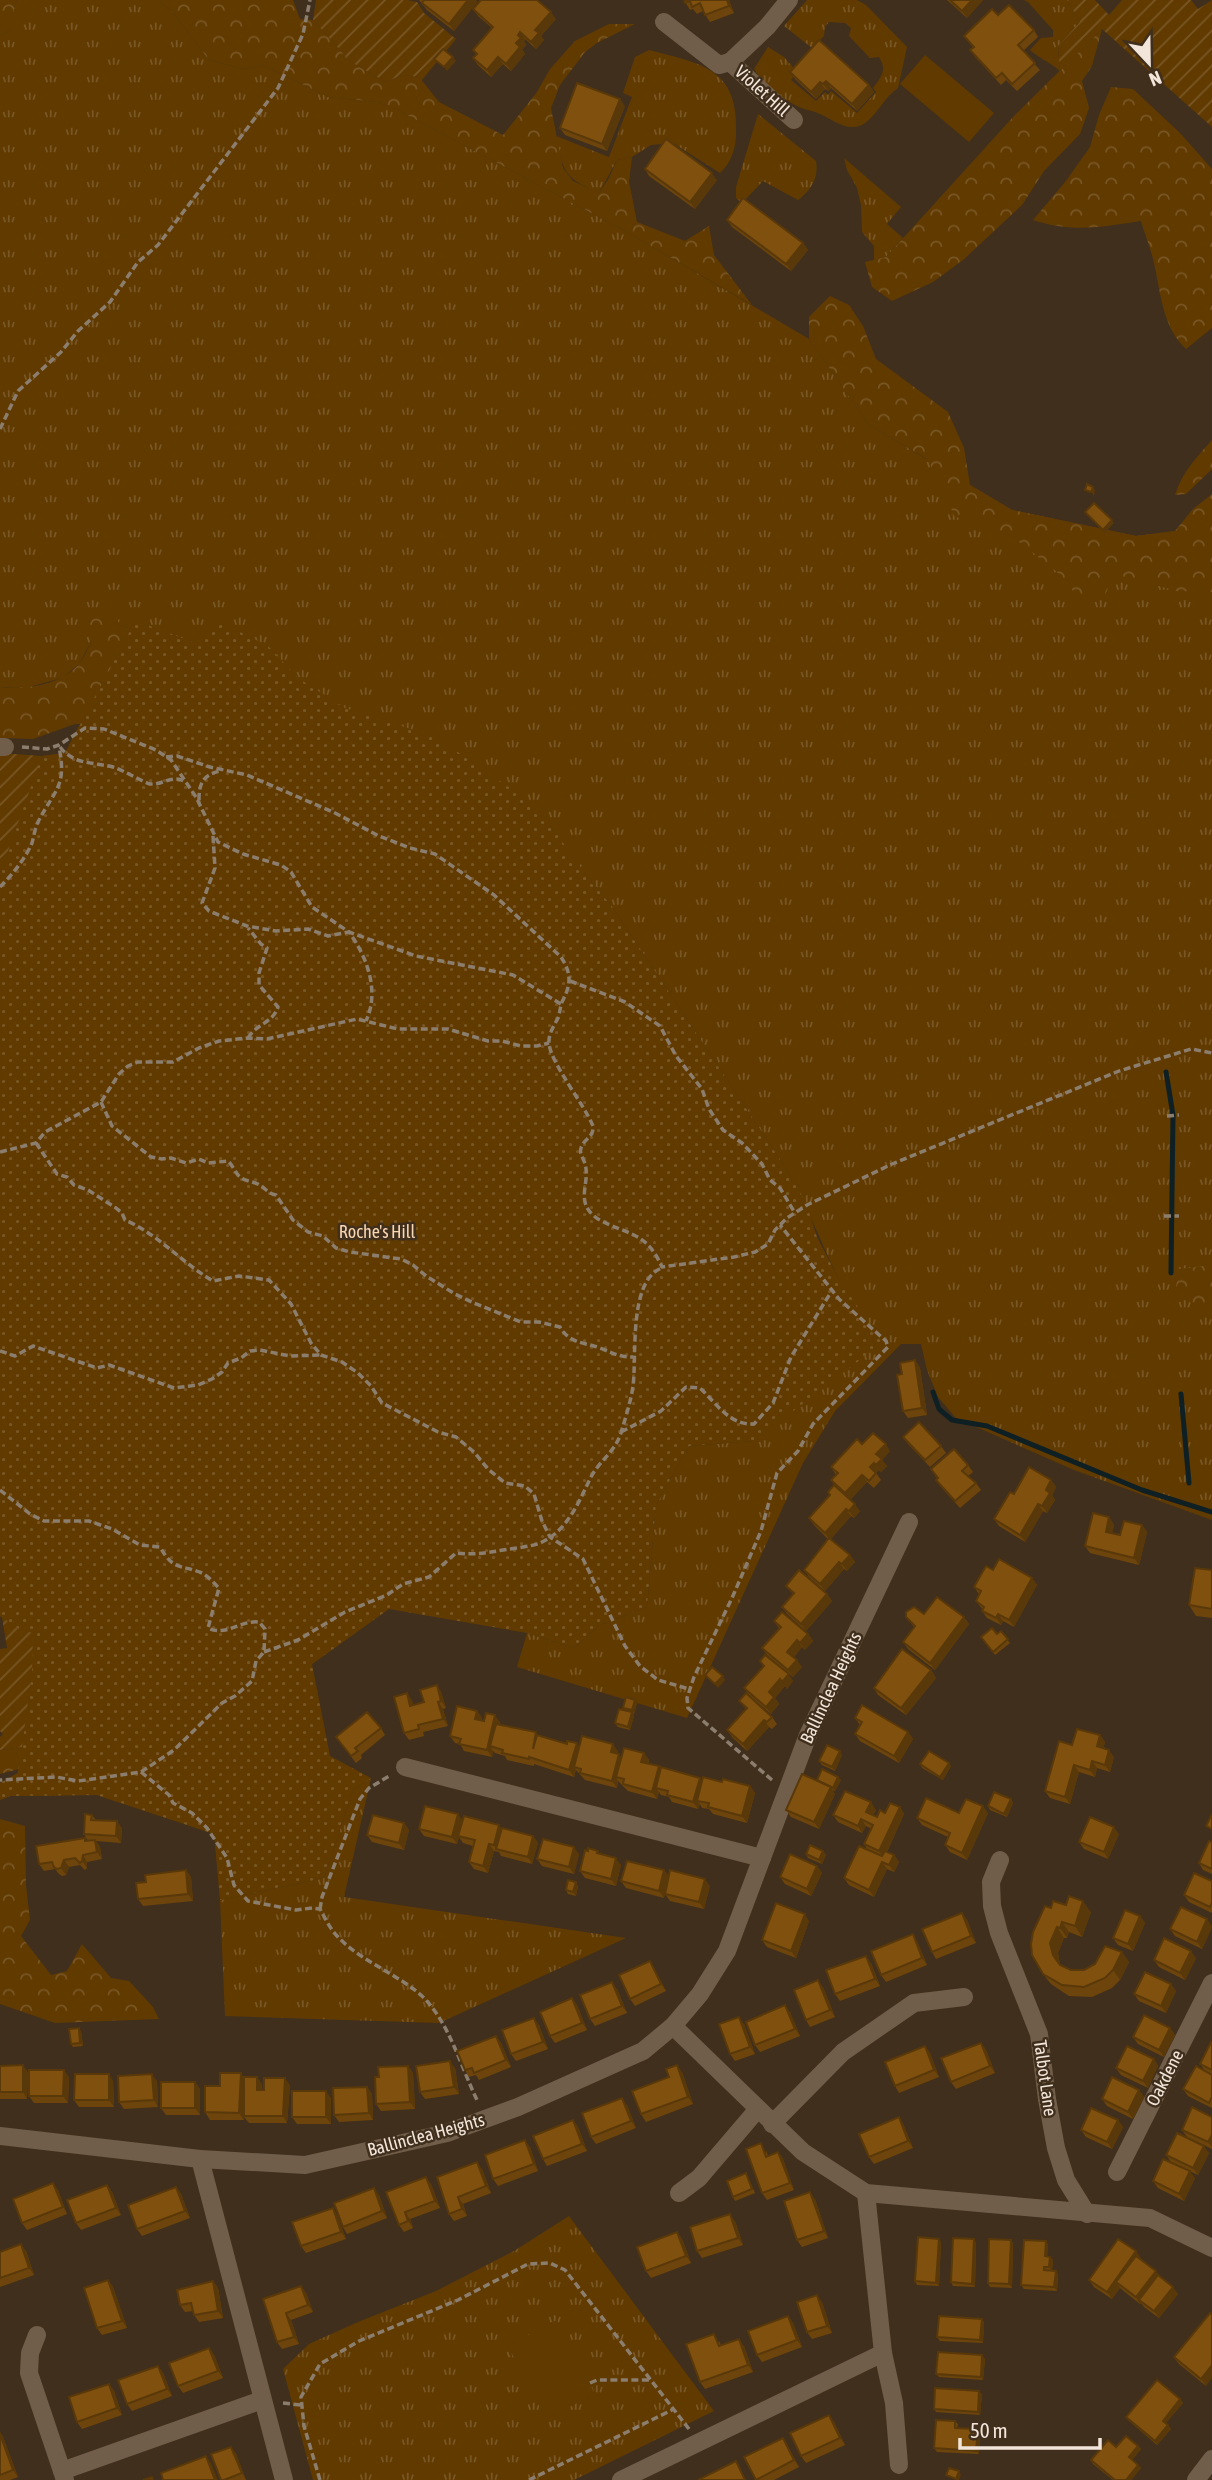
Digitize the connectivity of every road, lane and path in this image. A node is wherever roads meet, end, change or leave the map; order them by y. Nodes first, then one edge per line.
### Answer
1 (310, 0) edge
2 (789, 0) edge
3 (664, 22) dead end
4 (730, 62) junction
5 (794, 120) dead end
6 (0, 429) edge
7 (59, 746) junction
8 (2, 747) edge
9 (166, 757) junction
10 (225, 770) junction
11 (185, 782) junction
12 (199, 802) junction
13 (212, 831) junction
14 (0, 887) edge
15 (247, 926) junction
16 (349, 932) junction
17 (570, 981) junction
18 (561, 1003) junction
19 (366, 1021) junction
20 (247, 1038) junction
21 (549, 1044) junction
22 (1212, 1053) edge
23 (101, 1102) junction
24 (1178, 1115) dead end
25 (1167, 1116) dead end
26 (36, 1143) junction
27 (0, 1152) edge
28 (795, 1213) junction
29 (1164, 1216) dead end
30 (1179, 1216) dead end
31 (780, 1225) junction
32 (662, 1268) junction
33 (832, 1291) junction
34 (0, 1351) edge
35 (321, 1355) junction
36 (633, 1357) junction
37 (621, 1432) junction
38 (0, 1490) edge
39 (909, 1522) dead end
40 (550, 1537) junction
41 (264, 1653) junction
42 (689, 1689) junction
43 (405, 1767) joint
44 (141, 1772) junction
45 (0, 1780) edge
46 (787, 1793) junction
47 (762, 1858) junction
48 (1000, 1860) dead end
49 (320, 1909) junction
50 (1212, 1983) edge
51 (964, 1997) dead end
52 (673, 2026) junction
53 (757, 2110) junction
54 (486, 2120) junction
55 (772, 2124) junction
56 (0, 2136) edge
57 (200, 2159) junction
58 (1117, 2172) dead end
59 (679, 2193) dead end
60 (866, 2193) junction
61 (1087, 2214) junction
62 (1212, 2248) edge
63 (37, 2335) dead end
64 (883, 2353) junction
65 (652, 2380) junction
66 (590, 2383) dead end
67 (261, 2400) junction
68 (674, 2409) junction
69 (698, 2443) junction
70 (1212, 2459) edge
71 (899, 2465) dead end
72 (64, 2475) edge
73 (284, 2480) edge
74 (320, 2480) edge
75 (529, 2480) edge
76 (621, 2480) edge
77 (1196, 2480) edge

1 - 6 path
2 - 4 street, Violet Hill
3 - 4 street, Violet Hill
4 - 5 street, Violet Hill
7 - 8 path
7 - 9 path
7 - 11 path
7 - 14 path
9 - 10 path
9 - 11 path
10 - 12 path
10 - 17 path
11 - 12 path
12 - 13 path
13 - 15 path
13 - 16 path
15 - 16 path
15 - 20 path
16 - 18 path
16 - 19 path
17 - 18 path
17 - 28 path
18 - 21 path
19 - 20 path
19 - 21 path
20 - 23 path
21 - 32 path
22 - 28 path
23 - 26 path
23 - 36 path
24 - 25 path
26 - 27 path
26 - 35 path
28 - 31 path
29 - 30 path
31 - 32 path
31 - 33 path
32 - 36 path
33 - 37 path
33 - 42 path
34 - 35 path
35 - 40 path
36 - 37 path
37 - 40 path
38 - 41 path
39 - 46 street, Ballinclea Heights
40 - 41 path
40 - 42 path
41 - 44 path
42 - 46 path
43 - 47 street
43 - 49 path
44 - 45 path
44 - 49 path
46 - 47 street, Ballinclea Heights
47 - 52 street, Ballinclea Heights
48 - 61 street, Talbot Lane
49 - 54 path
50 - 58 street, Oakdene
51 - 55 street
52 - 53 street
52 - 54 street, Ballinclea Heights
53 - 55 street
53 - 59 street
54 - 57 street, Ballinclea Heights
55 - 60 street
56 - 57 street, Ballinclea Heights
57 - 67 street
60 - 61 street
60 - 64 street
61 - 62 street
63 - 72 street
64 - 69 street
64 - 71 street
65 - 66 path
65 - 68 path
65 - 74 path
67 - 72 street
67 - 73 street
68 - 69 path
68 - 75 path
69 - 76 street
70 - 77 street

